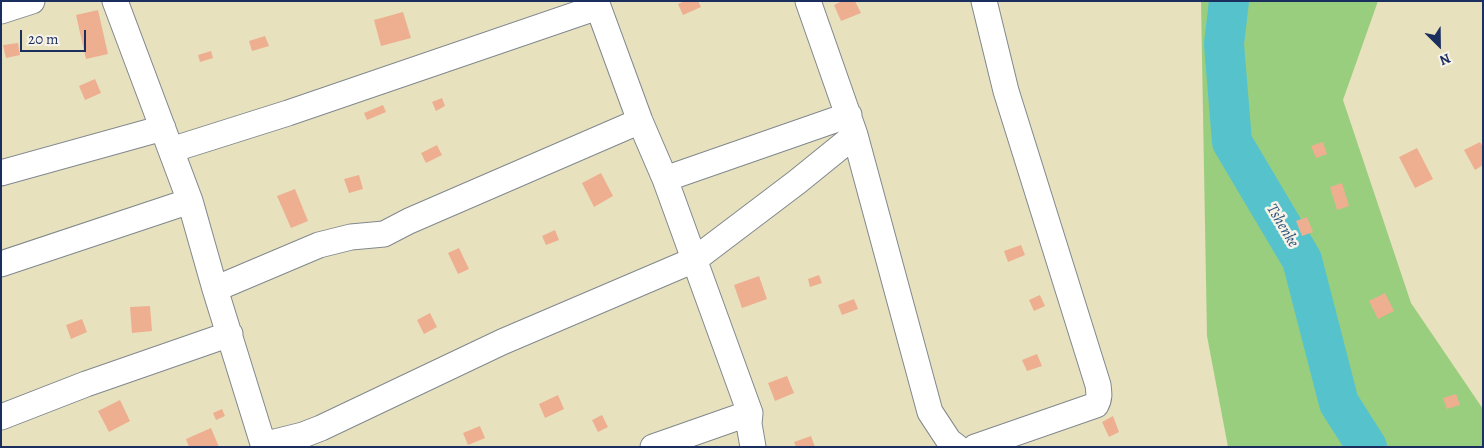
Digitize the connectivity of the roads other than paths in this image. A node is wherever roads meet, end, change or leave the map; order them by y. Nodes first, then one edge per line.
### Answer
1 (32, 1) edge
2 (115, 1) edge
3 (808, 1) edge
4 (984, 1) edge
5 (597, 4) edge
6 (1, 11) edge
7 (640, 120) junction
8 (852, 125) junction
9 (167, 139) junction
10 (1, 174) edge
11 (665, 179) junction
12 (190, 201) junction
13 (694, 260) junction
14 (1, 264) edge
15 (214, 289) junction
16 (230, 334) junction
17 (750, 413) junction
18 (1, 417) edge
19 (263, 446) edge
20 (652, 447) edge
21 (753, 447) edge
22 (956, 447) edge
23 (975, 447) edge

1 - 6 street
2 - 9 street
3 - 8 street
4 - 23 street
5 - 7 street
5 - 9 street
7 - 11 street
7 - 15 street
8 - 11 street
8 - 13 street
8 - 22 street
9 - 10 street
9 - 12 street
11 - 13 street
12 - 14 street
12 - 15 street
13 - 17 street
13 - 19 street
15 - 16 street
16 - 18 street
16 - 19 street
17 - 20 street
17 - 21 street

